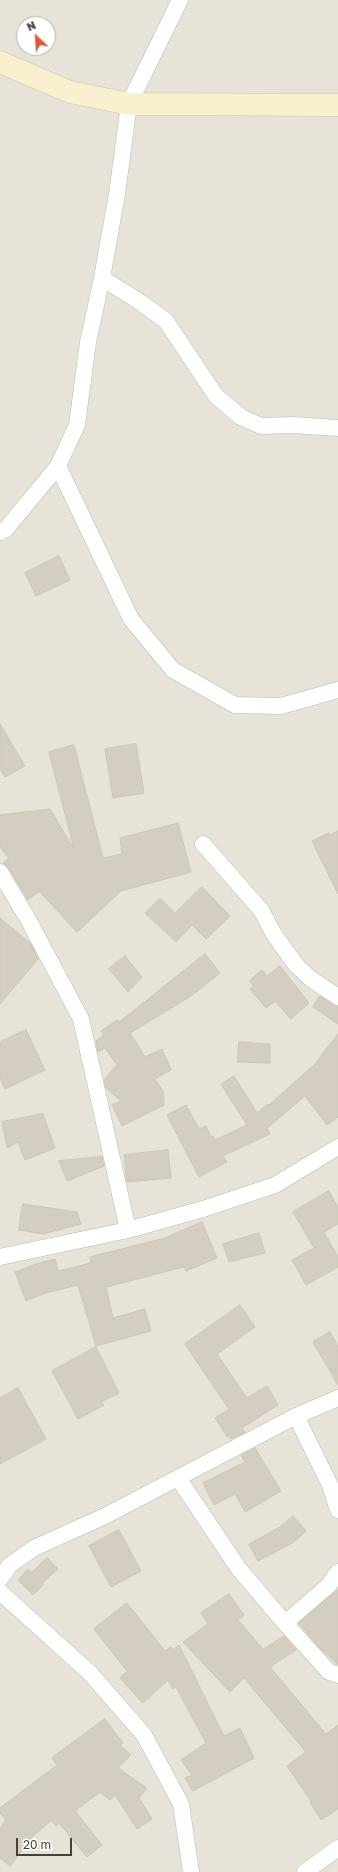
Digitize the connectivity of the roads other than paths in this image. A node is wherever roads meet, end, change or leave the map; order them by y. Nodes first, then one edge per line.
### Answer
1 (180, 0) edge
2 (0, 62) edge
3 (129, 104) junction
4 (338, 105) edge
5 (102, 278) junction
6 (338, 428) edge
7 (58, 466) junction
8 (0, 532) edge
9 (338, 690) edge
10 (203, 844) dead end
11 (0, 872) edge
12 (338, 996) edge
13 (338, 1147) edge
14 (128, 1230) junction
15 (0, 1257) edge
16 (338, 1398) edge
17 (296, 1416) junction
18 (178, 1478) junction
19 (338, 1510) edge
20 (338, 1572) edge
21 (0, 1579) edge
22 (0, 1592) edge
23 (284, 1623) junction
24 (338, 1675) edge
25 (338, 1848) edge
26 (191, 1872) edge
27 (306, 1872) edge

1 - 3 street
2 - 3 street
3 - 4 street
3 - 5 street
5 - 6 street
5 - 7 street
7 - 8 street
7 - 9 street
10 - 12 street
11 - 14 street
13 - 14 street
14 - 15 street
16 - 17 street
17 - 18 street
17 - 19 street
18 - 21 street
18 - 23 street
20 - 23 street
22 - 26 street
23 - 24 street
25 - 27 street

